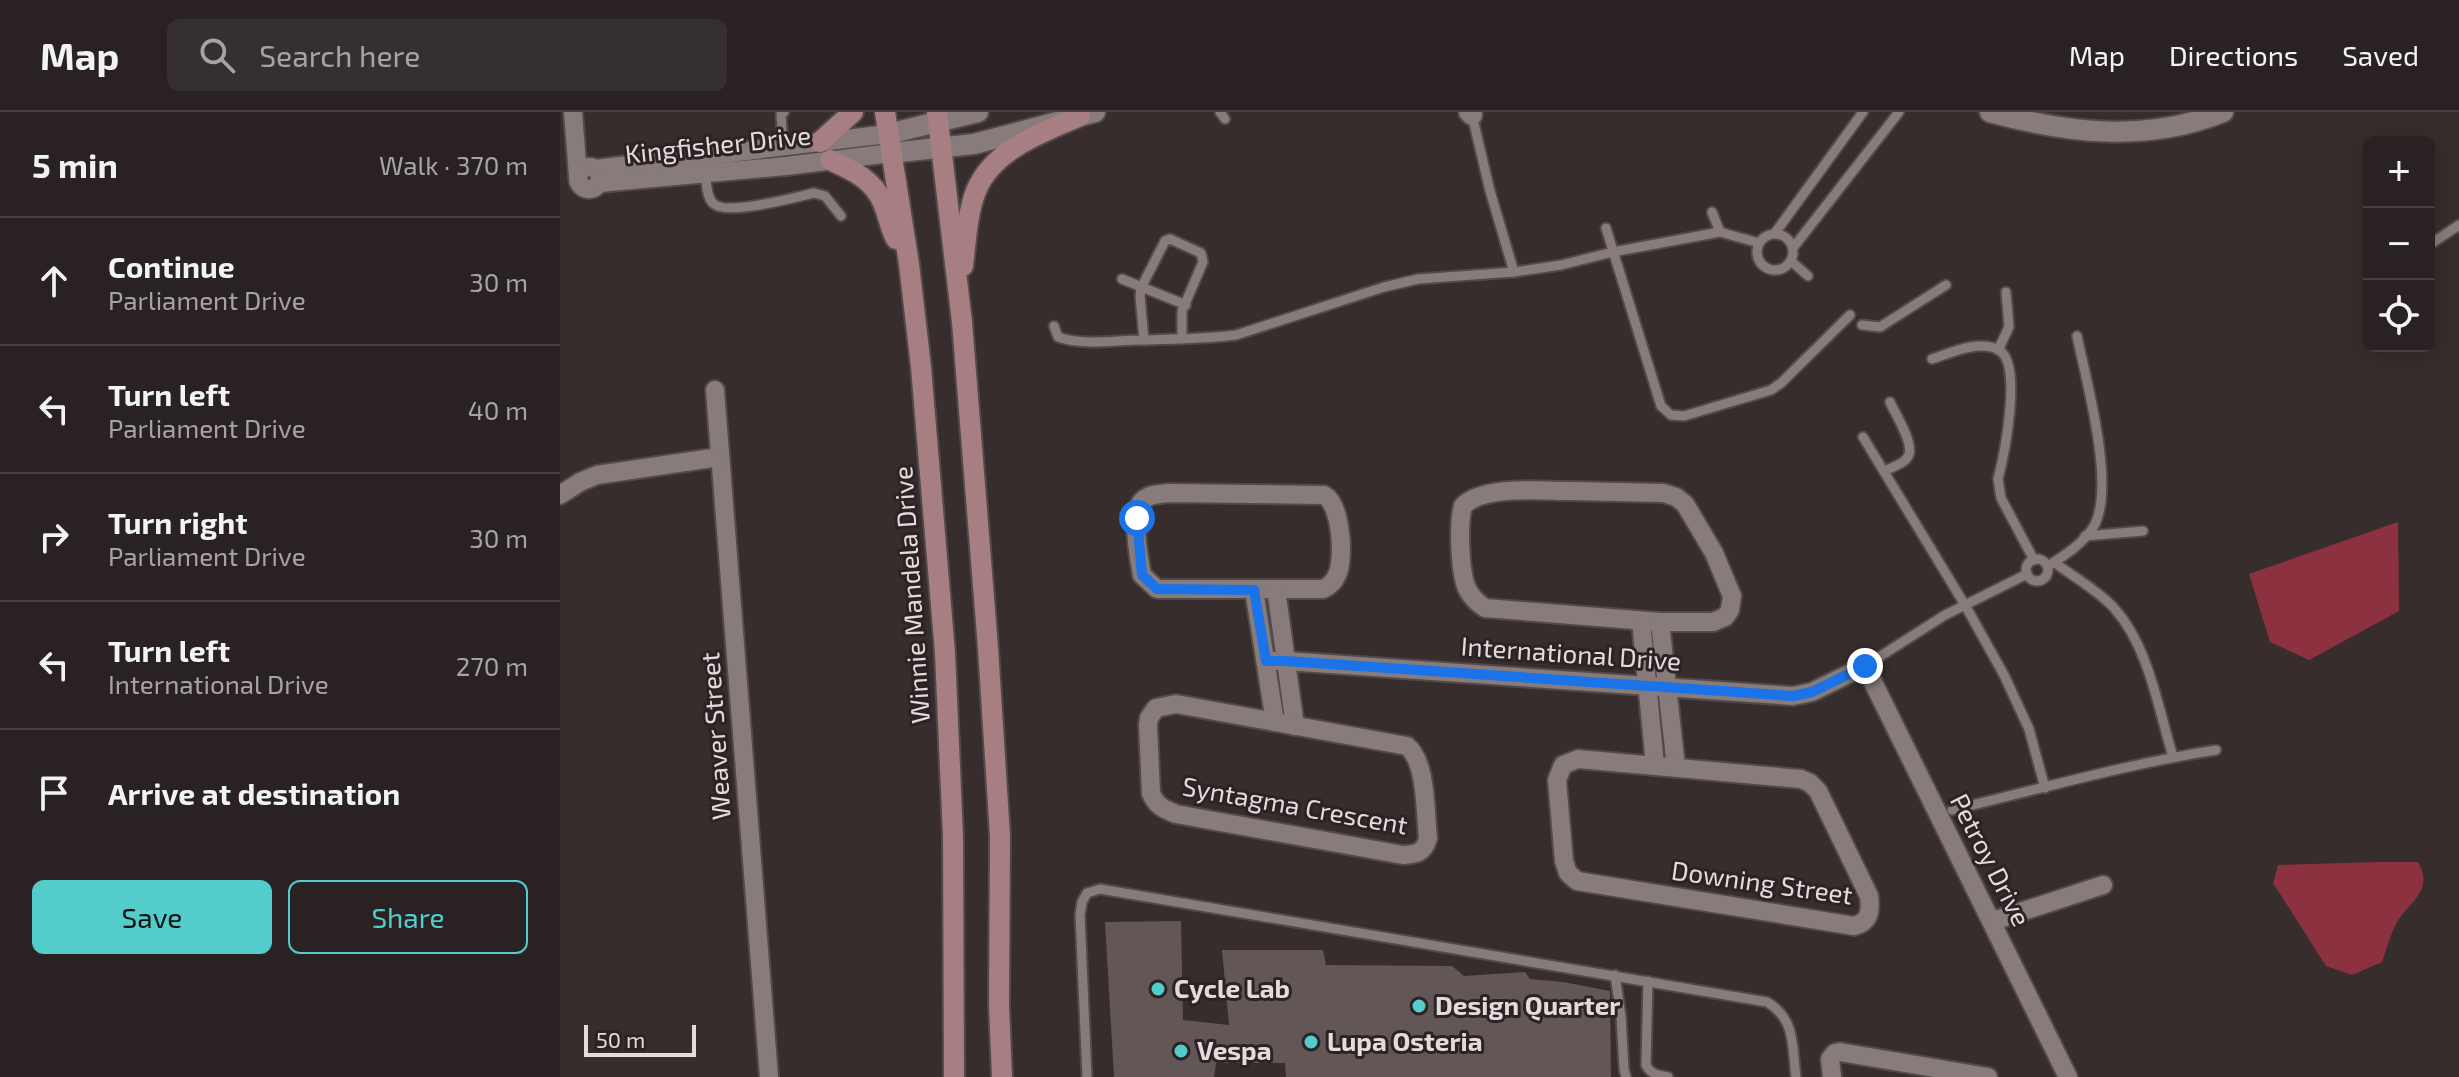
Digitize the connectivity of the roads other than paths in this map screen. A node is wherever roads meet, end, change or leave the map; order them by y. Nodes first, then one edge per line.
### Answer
1 (574, 112) edge
2 (784, 112) edge
3 (885, 112) edge
4 (978, 112) edge
5 (1863, 112) edge
6 (1899, 112) edge
7 (1990, 112) edge
8 (2223, 112) edge
9 (1471, 113) edge
10 (1088, 114) edge
11 (844, 115) edge
12 (938, 117) edge
13 (889, 143) junction
14 (783, 146) junction
15 (942, 149) junction
16 (825, 151) junction
17 (730, 162) junction
18 (786, 166) junction
19 (705, 174) junction
20 (584, 177) edge
21 (1712, 212) dead end
22 (841, 216) dead end
23 (2459, 225) edge
24 (1606, 228) dead end
25 (1720, 232) junction
26 (1775, 233) junction
27 (2435, 241) edge
28 (1759, 243) junction
29 (1793, 248) junction
30 (1613, 252) junction
31 (1791, 261) junction
32 (909, 264) junction
33 (1514, 272) junction
34 (1808, 276) dead end
35 (1122, 279) dead end
36 (1946, 285) dead end
37 (1141, 288) junction
38 (2006, 292) dead end
39 (1186, 305) junction
40 (1850, 315) dead end
41 (962, 322) junction
42 (1862, 325) dead end
43 (1054, 326) dead end
44 (2077, 336) dead end
45 (1182, 339) junction
46 (1144, 340) junction
47 (1998, 350) junction
48 (1932, 359) dead end
49 (715, 390) dead end
50 (1890, 402) dead end
51 (1863, 437) dead end
52 (719, 457) junction
53 (1884, 471) junction
54 (560, 495) edge
55 (2143, 531) dead end
56 (2085, 536) junction
57 (2034, 560) junction
58 (2051, 564) junction
59 (2027, 574) junction
60 (1276, 589) junction
61 (1254, 590) junction
62 (1965, 605) junction
63 (1651, 621) junction
64 (1266, 661) junction
65 (1286, 661) junction
66 (1865, 666) junction
67 (1647, 685) junction
68 (1667, 686) junction
69 (1275, 722) junction
70 (1295, 726) junction
71 (2216, 750) dead end
72 (2173, 757) junction
73 (1655, 765) junction
74 (1676, 767) junction
75 (2045, 788) junction
76 (1952, 810) dead end
77 (2103, 885) dead end
78 (1993, 921) junction
79 (1615, 975) junction
80 (1648, 981) junction
81 (769, 1077) edge
82 (954, 1077) edge
83 (1002, 1077) edge
84 (1087, 1077) edge
85 (1626, 1077) edge
86 (1668, 1077) edge
87 (1796, 1077) edge
88 (1832, 1077) edge
89 (1988, 1077) edge
90 (2068, 1077) edge

1 - 20 street
2 - 14 lane
3 - 13 main road, Winnie Mandela Drive
4 - 12 street
5 - 26 lane
6 - 29 lane
7 - 8 street
9 - 33 lane
10 - 15 street
10 - 41 main road
11 - 16 main road
12 - 13 street
12 - 15 main road
13 - 15 street
13 - 16 street, Kingfisher Drive
13 - 32 main road, Winnie Mandela Drive
14 - 16 street, Kingfisher Drive
14 - 17 street, Kingfisher Drive
14 - 18 street
15 - 41 main road
16 - 18 street, Kingfisher Drive
16 - 32 main road
17 - 18 street, Kingfisher Drive
17 - 19 street, Kingfisher Drive
17 - 20 street, Kingfisher Drive
19 - 20 street, Kingfisher Drive
19 - 22 lane
21 - 25 lane
23 - 27 lane
24 - 30 lane
25 - 28 lane
25 - 30 lane
26 - 28 lane
26 - 29 lane
28 - 31 lane
29 - 31 lane
30 - 33 lane
30 - 40 lane
31 - 34 lane
32 - 82 main road, Winnie Mandela Drive
33 - 45 lane
35 - 37 lane
36 - 42 lane
37 - 39 lane
37 - 39 lane
37 - 46 lane
38 - 47 lane
39 - 45 lane
41 - 83 main road
43 - 46 lane
44 - 56 lane
45 - 46 lane
47 - 48 lane
47 - 57 lane
49 - 52 street, Weaver Street
50 - 53 lane
51 - 53 lane
52 - 54 street
52 - 81 street, Weaver Street
53 - 62 lane
55 - 56 lane
56 - 58 lane
57 - 58 lane
57 - 59 lane
58 - 59 lane
58 - 72 lane
59 - 62 lane
60 - 61 street
60 - 61 street
60 - 65 street
61 - 64 street
62 - 66 lane
62 - 75 lane
63 - 63 street
63 - 67 street
63 - 68 street
64 - 65 street, International Drive
64 - 69 street
65 - 67 street, International Drive
65 - 70 street
66 - 68 street, International Drive
66 - 78 street, Petroy Drive
67 - 68 street, International Drive
67 - 73 street
68 - 74 street
69 - 70 street, Syntagma Crescent
69 - 70 street, Syntagma Crescent
71 - 72 lane
72 - 75 lane
73 - 74 street, Downing Street
73 - 74 street, Downing Street
75 - 76 lane
77 - 78 street
78 - 90 street, Petroy Drive
79 - 80 lane
79 - 84 lane
79 - 85 lane
80 - 86 lane
80 - 87 lane
88 - 89 street

